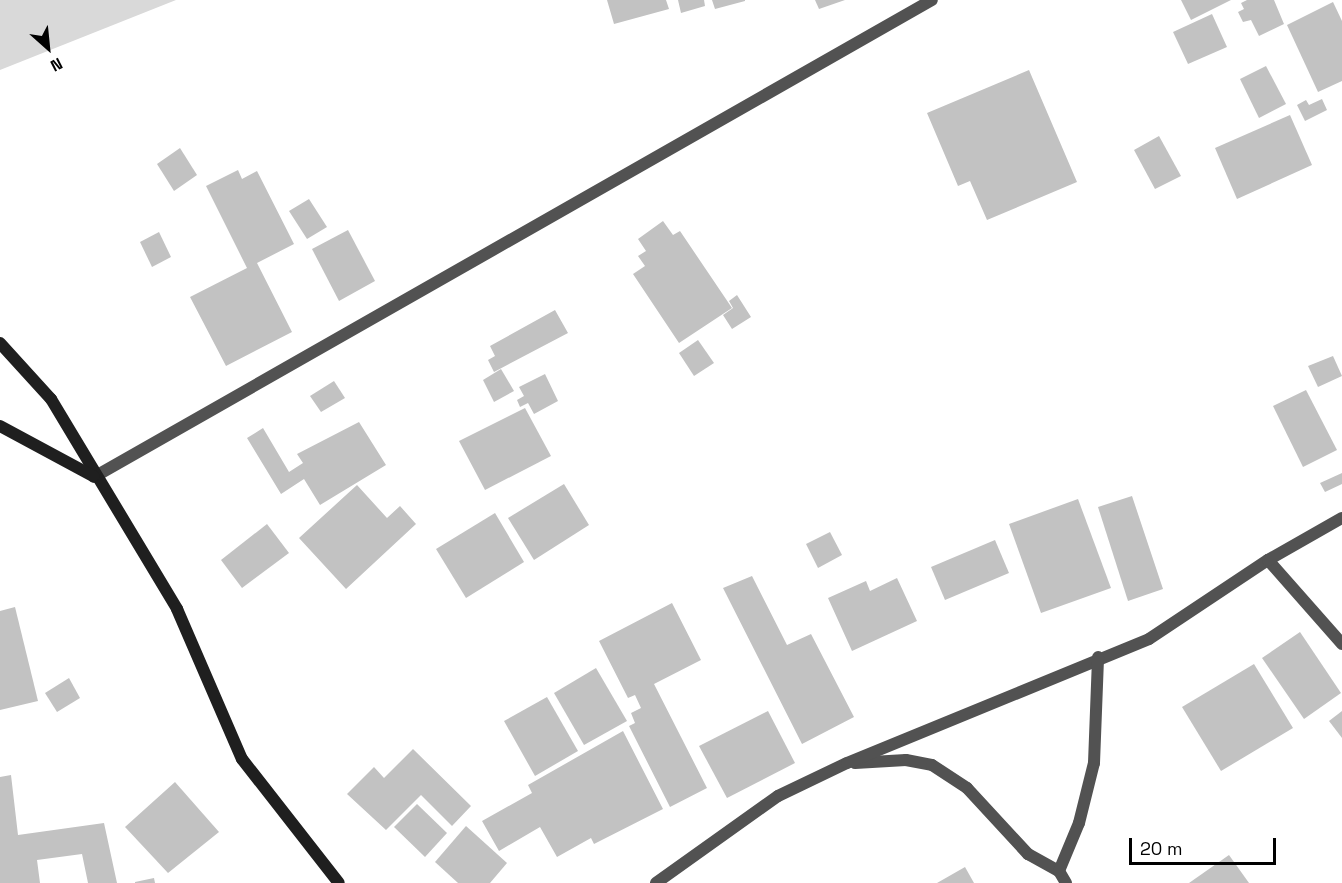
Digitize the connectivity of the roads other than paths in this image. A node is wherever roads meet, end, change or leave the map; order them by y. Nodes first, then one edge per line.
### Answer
1 (932, 0) edge
2 (0, 343) edge
3 (0, 426) edge
4 (94, 477) junction
5 (1342, 518) edge
6 (1268, 560) junction
7 (1342, 644) edge
8 (1098, 657) junction
9 (847, 763) junction
10 (1059, 871) junction
11 (339, 883) edge
12 (656, 883) edge
13 (1066, 883) edge

1 - 4 street
2 - 4 main road
3 - 4 main road
4 - 11 main road
5 - 6 street
6 - 7 street
6 - 8 street
8 - 9 street
8 - 10 street
9 - 10 street
9 - 12 street
10 - 13 street

